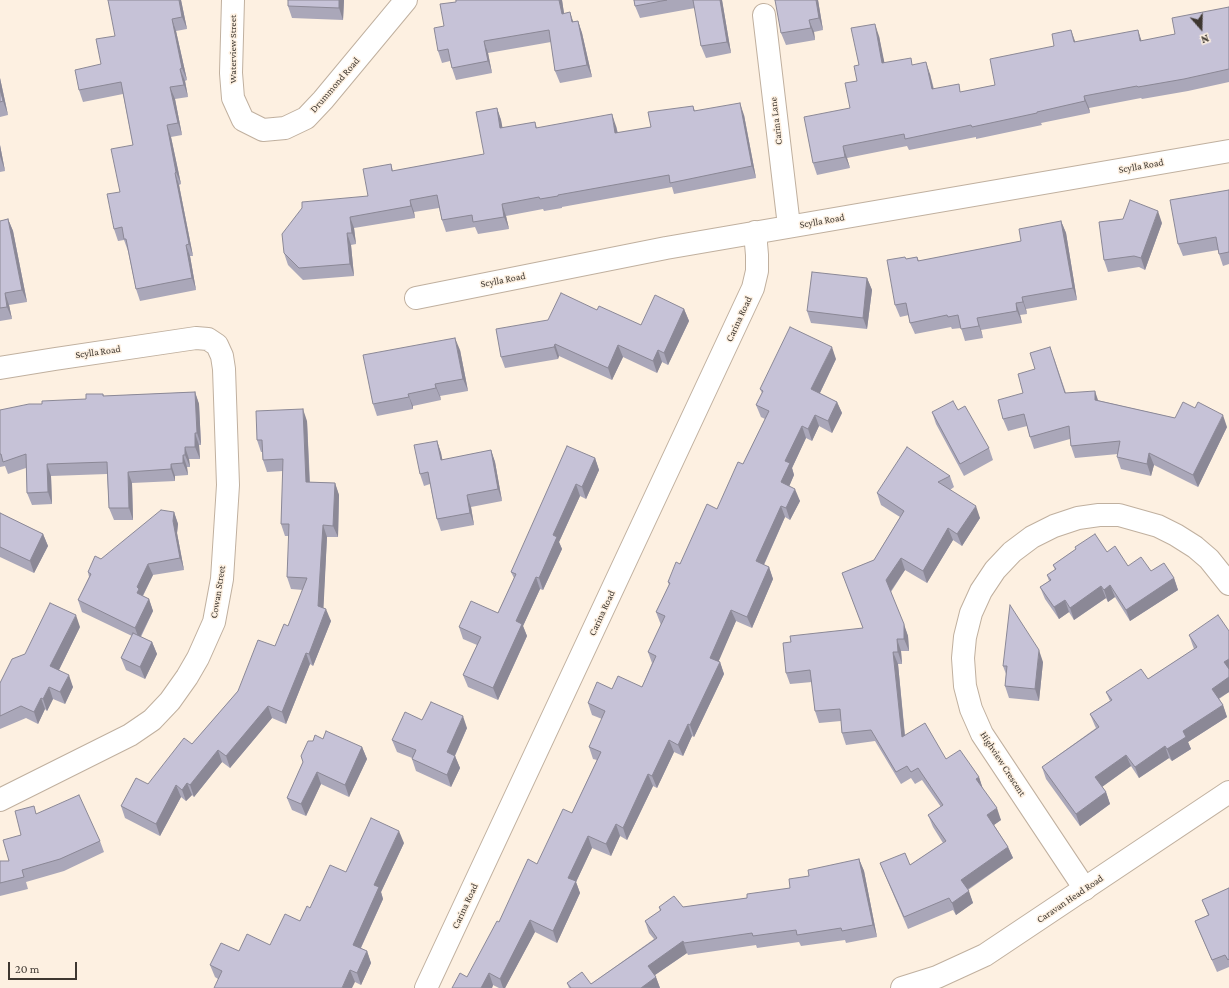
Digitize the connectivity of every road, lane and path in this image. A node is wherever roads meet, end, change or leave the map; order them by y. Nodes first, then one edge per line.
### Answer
1 (233, 0) edge
2 (406, 0) edge
3 (764, 15) dead end
4 (243, 120) joint
5 (1229, 151) edge
6 (789, 226) junction
7 (755, 232) junction
8 (416, 298) dead end
9 (196, 338) joint
10 (0, 368) edge
11 (1229, 584) edge
12 (1229, 792) edge
13 (0, 800) edge
14 (1085, 889) junction
15 (426, 988) edge
16 (902, 988) edge

1 - 4 street, Waterview Street
2 - 4 street, Drummond Road
3 - 6 street, Carina Lane
5 - 6 street, Scylla Road
6 - 7 street, Scylla Road
7 - 8 street, Scylla Road
7 - 15 street, Carina Road
9 - 10 street, Scylla Road
9 - 13 street, Cowan Street
11 - 14 street, Highview Crescent
12 - 14 street, Caravan Head Road
14 - 16 street, Caravan Head Road

